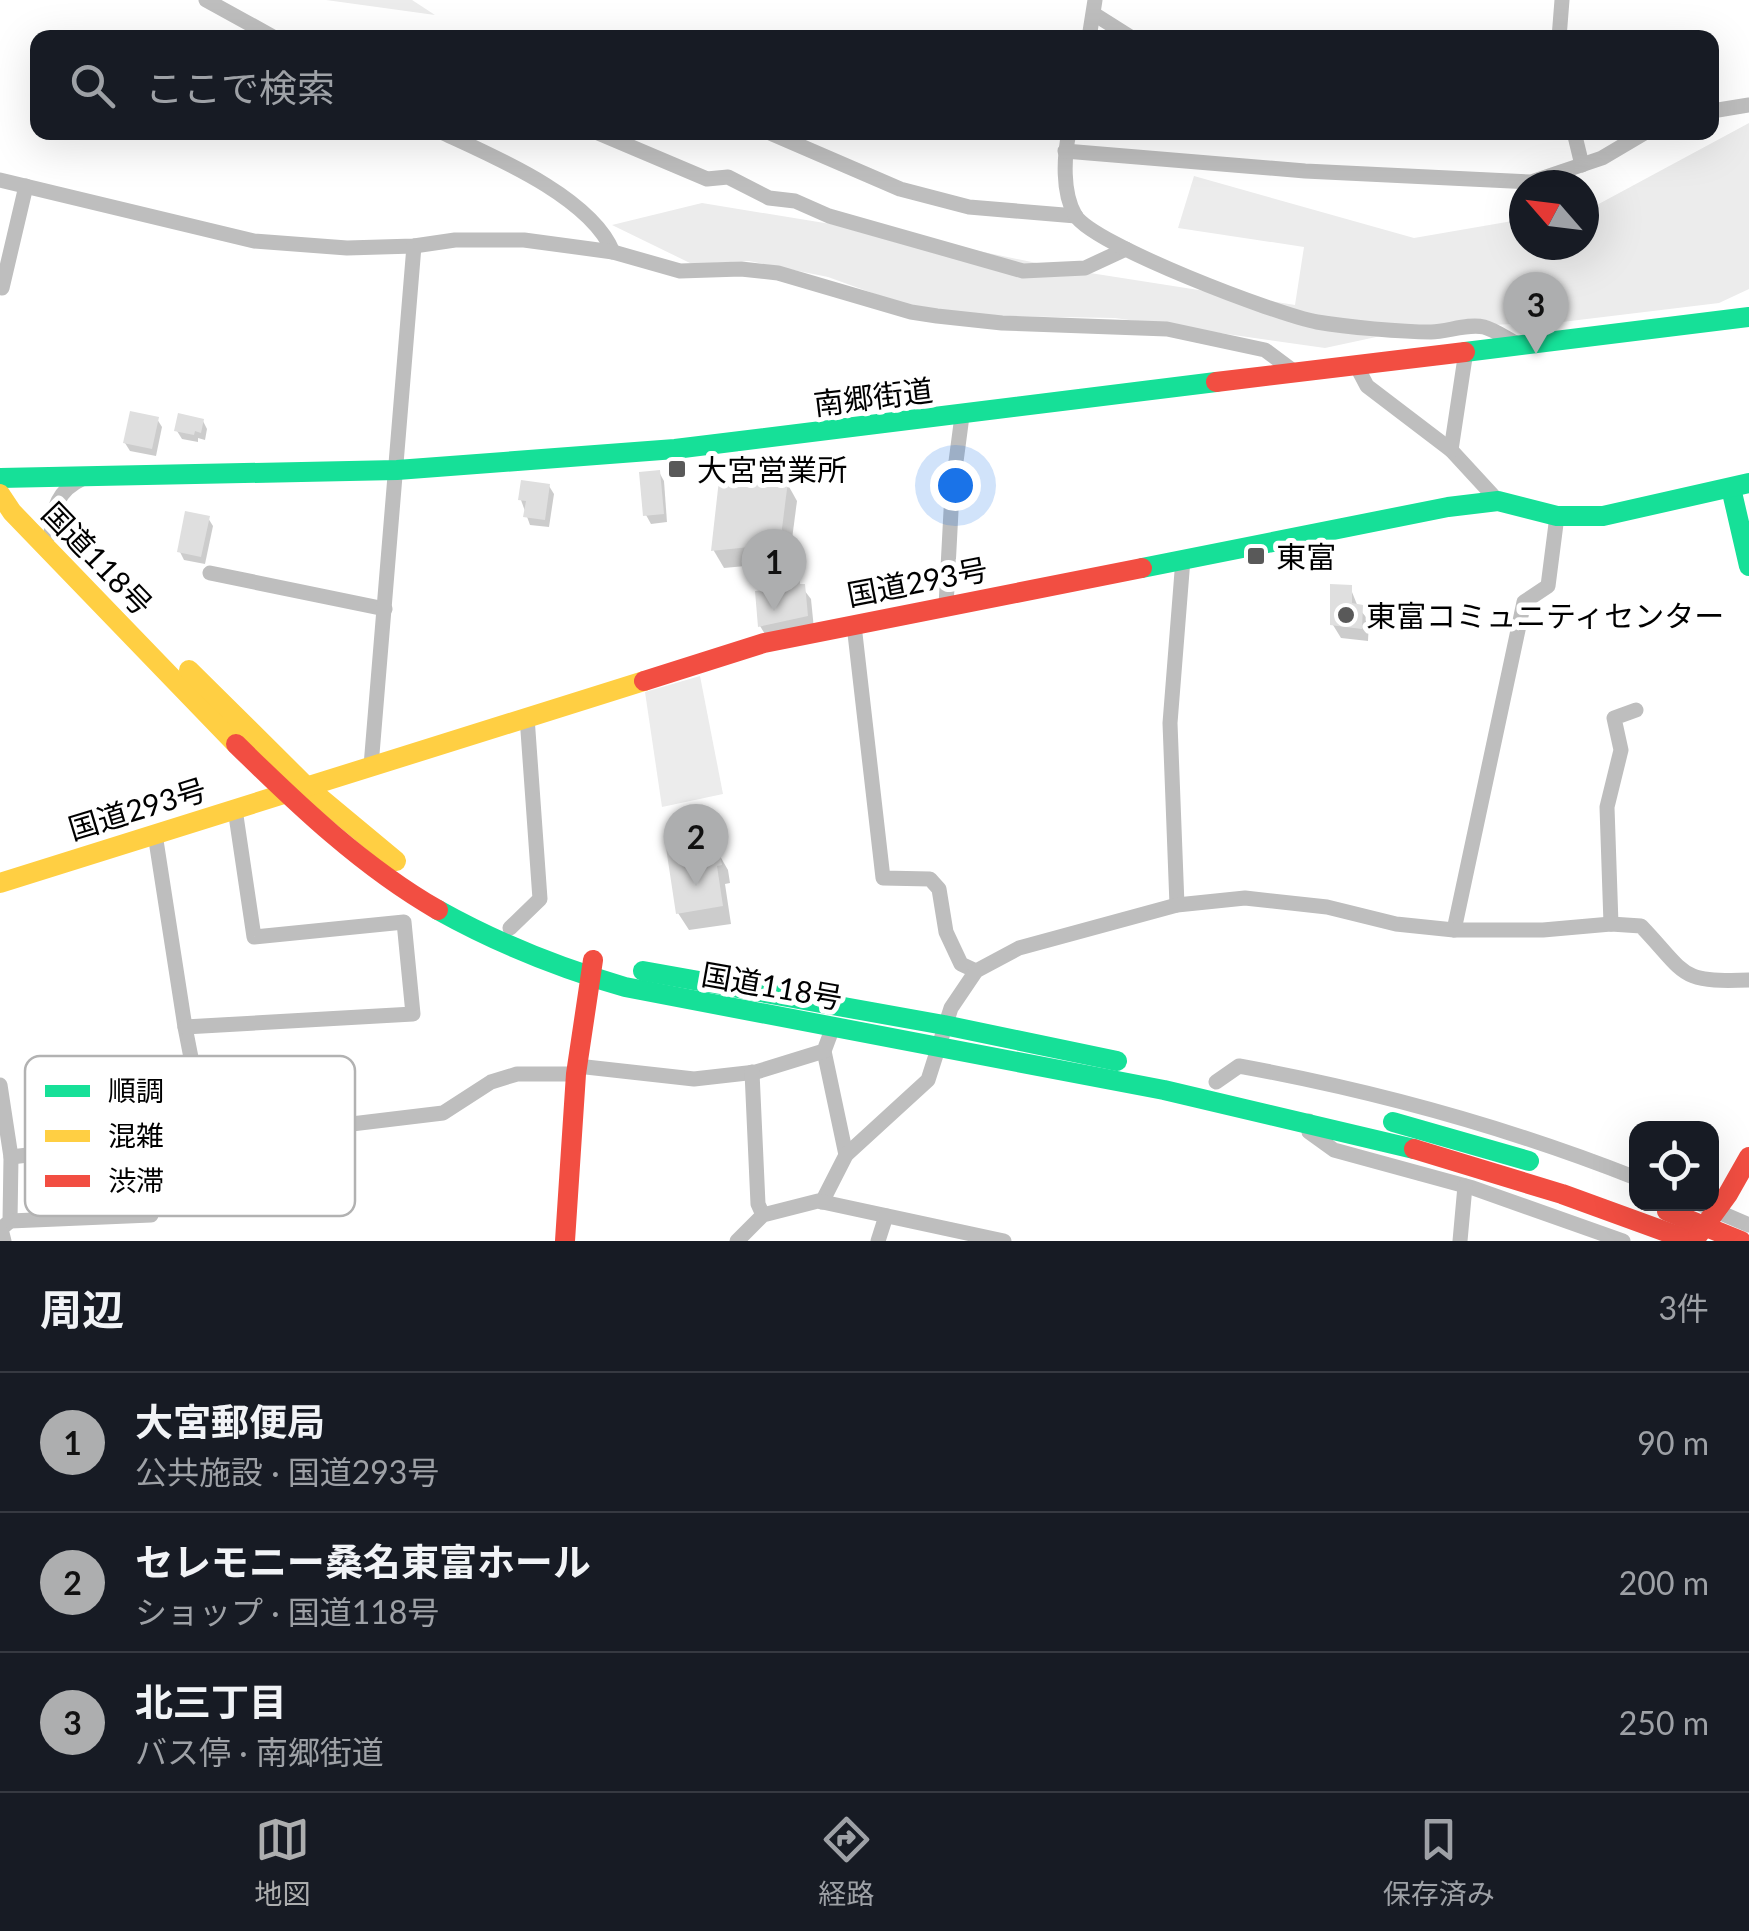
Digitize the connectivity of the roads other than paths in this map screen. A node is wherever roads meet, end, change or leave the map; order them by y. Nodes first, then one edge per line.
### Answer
1 (206, 0) edge
2 (1562, 0) edge
3 (1094, 7) edge
4 (260, 30) edge
5 (1122, 30) edge
6 (1560, 30) edge
7 (1749, 105) edge
8 (1719, 110) edge
9 (456, 140) edge
10 (615, 140) edge
11 (787, 140) edge
12 (1067, 140) edge
13 (1576, 140) edge
14 (1632, 140) edge
15 (1065, 151) junction
16 (1582, 165) junction
17 (0, 180) edge
18 (26, 186) junction
19 (1076, 216) junction
20 (414, 246) junction
21 (1126, 249) junction
22 (613, 252) junction
23 (2, 288) edge
24 (1749, 317) edge
25 (1518, 344) junction
26 (1466, 350) junction
27 (1356, 365) junction
28 (1296, 374) junction
29 (962, 416) junction
30 (1451, 450) junction
31 (396, 470) junction
32 (86, 477) junction
33 (0, 480) edge
34 (1740, 486) edge
35 (0, 494) edge
36 (1498, 501) junction
37 (1557, 516) junction
38 (51, 534) junction
39 (1183, 559) junction
40 (1749, 566) edge
41 (210, 572) dead end
42 (946, 606) junction
43 (385, 609) junction
44 (854, 625) junction
45 (1636, 710) dead end
46 (527, 716) junction
47 (372, 766) junction
48 (307, 787) junction
49 (285, 792) junction
50 (235, 809) junction
51 (155, 834) junction
52 (0, 882) edge
53 (1177, 905) junction
54 (1611, 924) junction
55 (510, 928) junction
56 (1454, 930) junction
57 (591, 969) junction
58 (976, 971) junction
59 (1749, 980) edge
60 (833, 1026) junction
61 (944, 1026) junction
62 (185, 1027) junction
63 (940, 1047) junction
64 (824, 1051) junction
65 (191, 1056) edge
66 (577, 1070) junction
67 (752, 1072) junction
68 (1216, 1082) junction
69 (0, 1085) edge
70 (1301, 1105) junction
71 (1368, 1116) dead end
72 (355, 1124) edge
73 (25, 1154) edge
74 (846, 1155) junction
75 (11, 1156) junction
76 (1749, 1157) edge
77 (1629, 1175) edge
78 (1545, 1176) junction
79 (1466, 1186) junction
80 (1719, 1194) edge
81 (1629, 1198) edge
82 (822, 1202) junction
83 (1665, 1211) edge
84 (1706, 1211) edge
85 (1717, 1211) edge
86 (763, 1215) junction
87 (138, 1216) edge
88 (886, 1216) junction
89 (1749, 1225) edge
90 (4, 1226) edge
91 (4, 1241) edge
92 (565, 1241) edge
93 (737, 1241) edge
94 (878, 1241) edge
95 (1004, 1241) edge
96 (1460, 1241) edge
97 (1623, 1241) edge
98 (1693, 1241) edge
99 (1741, 1241) edge

1 - 4 street
2 - 6 street
3 - 5 street
7 - 8 street
9 - 22 street
10 - 21 street
11 - 19 street
12 - 15 street
13 - 16 street
14 - 16 street
15 - 16 street
15 - 19 street
17 - 18 street
18 - 20 street
18 - 23 street
19 - 21 street
20 - 22 street
20 - 31 street
21 - 25 street
22 - 28 street
24 - 25 main road, 南郷街道
25 - 26 main road, 南郷街道
26 - 27 main road, 南郷街道
26 - 30 street
27 - 28 main road, 南郷街道
27 - 30 street
28 - 29 main road, 南郷街道
29 - 31 main road, 南郷街道
29 - 42 street
30 - 36 street
31 - 32 main road, 南郷街道
31 - 43 street
32 - 33 main road, 南郷街道
32 - 38 street
33 - 38 main road, 国道118号
34 - 37 main road, 国道293号
34 - 40 main road
35 - 49 main road, 国道118号
36 - 37 main road, 国道293号
36 - 39 main road, 国道293号
37 - 56 street
38 - 48 main road, 国道118号
39 - 42 main road, 国道293号
39 - 53 street
41 - 43 street
42 - 44 main road, 国道293号
43 - 47 street
44 - 46 main road, 国道293号
44 - 58 street
45 - 54 street
46 - 47 main road, 国道293号
46 - 55 street
47 - 48 main road, 国道293号
48 - 49 main road, 国道293号
48 - 55 main road, 国道118号
49 - 50 main road, 国道293号
49 - 57 main road, 国道118号
50 - 51 main road, 国道293号
50 - 62 street
51 - 52 main road, 国道293号
51 - 62 street
53 - 56 street
53 - 58 street
54 - 56 street
54 - 59 street
55 - 57 main road, 国道118号
57 - 60 main road, 国道118号
57 - 61 main road, 国道118号
57 - 66 main road
58 - 61 street
60 - 63 main road, 国道118号
60 - 64 street
61 - 63 street
61 - 68 main road, 国道118号
62 - 65 street
63 - 70 main road, 国道118号
63 - 74 street
64 - 67 street
64 - 74 street
66 - 67 street
66 - 72 street
66 - 92 main road
67 - 86 street
68 - 70 main road, 国道118号
68 - 77 street
69 - 75 street
70 - 78 main road, 国道118号
70 - 79 street
71 - 78 main road, 国道118号
73 - 75 street
74 - 82 street
75 - 90 street
76 - 80 main road
78 - 81 main road, 国道118号
78 - 98 main road, 国道118号
79 - 96 street
79 - 97 street
82 - 86 street
82 - 88 street
83 - 99 main road
84 - 98 main road
85 - 89 street
86 - 93 street
87 - 90 street
88 - 94 street
88 - 95 street
90 - 91 street

